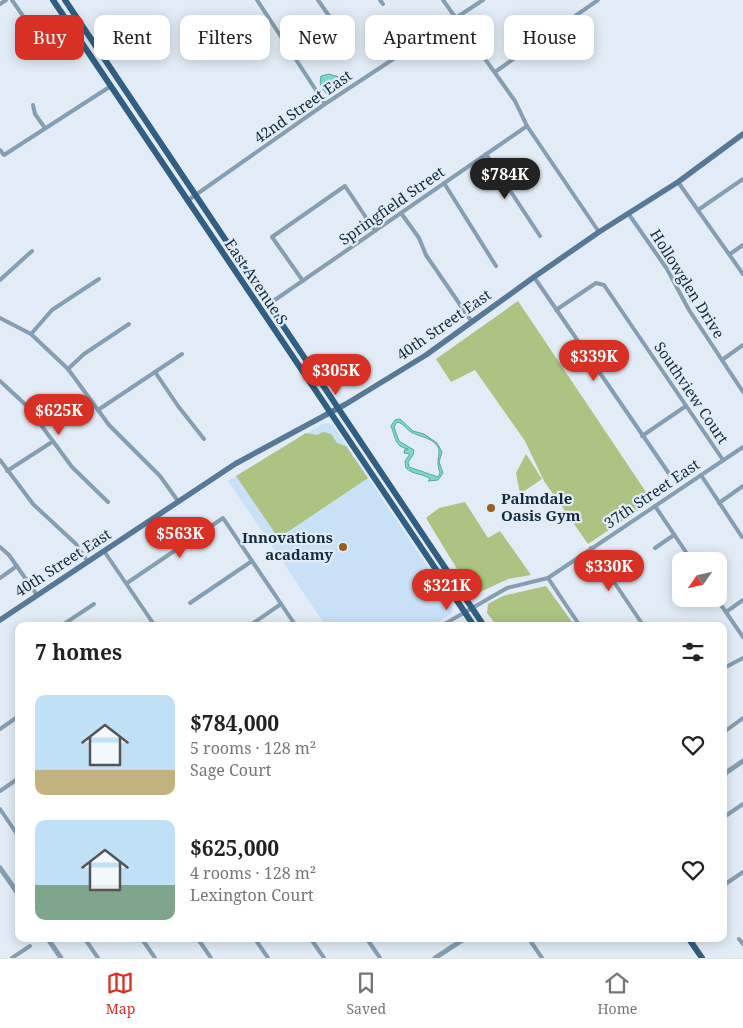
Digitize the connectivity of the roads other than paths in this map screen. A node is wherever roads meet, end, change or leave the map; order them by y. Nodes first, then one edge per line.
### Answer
1 (6, 0) edge
2 (12, 0) edge
3 (53, 0) edge
4 (65, 0) edge
5 (257, 0) edge
6 (318, 0) edge
7 (443, 0) edge
8 (483, 0) edge
9 (598, 0) edge
10 (0, 4) edge
11 (22, 15) edge
12 (328, 15) edge
13 (454, 15) edge
14 (460, 15) edge
15 (392, 60) edge
16 (486, 60) edge
17 (495, 72) junction
18 (112, 86) junction
19 (33, 104) dead end
20 (325, 104) junction
21 (527, 126) junction
22 (45, 128) junction
23 (743, 134) edge
24 (0, 150) edge
25 (486, 154) junction
26 (743, 179) edge
27 (678, 182) junction
28 (444, 183) junction
29 (195, 195) junction
30 (187, 201) junction
31 (698, 210) junction
32 (401, 213) junction
33 (628, 213) junction
34 (375, 231) junction
35 (599, 232) junction
36 (540, 236) dead end
37 (743, 245) edge
38 (32, 251) dead end
39 (730, 254) junction
40 (496, 266) dead end
41 (743, 274) edge
42 (534, 277) junction
43 (99, 279) dead end
44 (0, 280) edge
45 (303, 281) junction
46 (269, 304) junction
47 (556, 310) junction
48 (0, 318) edge
49 (472, 322) junction
50 (129, 324) dead end
51 (31, 334) junction
52 (743, 345) edge
53 (182, 354) dead end
54 (722, 360) junction
55 (68, 369) junction
56 (155, 372) junction
57 (0, 381) edge
58 (743, 392) edge
59 (339, 406) junction
60 (686, 406) junction
61 (98, 410) junction
62 (329, 412) junction
63 (642, 436) junction
64 (204, 439) dead end
65 (52, 442) junction
66 (743, 447) edge
67 (0, 460) edge
68 (723, 460) junction
69 (8, 471) junction
70 (670, 475) dead end
71 (701, 475) junction
72 (743, 486) edge
73 (178, 501) junction
74 (108, 502) dead end
75 (719, 503) junction
76 (655, 506) junction
77 (674, 535) junction
78 (742, 537) edge
79 (0, 547) edge
80 (592, 548) junction
81 (655, 548) dead end
82 (104, 551) junction
83 (686, 552) edge
84 (252, 561) junction
85 (88, 562) junction
86 (18, 566) junction
87 (0, 578) edge
88 (548, 578) junction
89 (126, 583) junction
90 (37, 595) junction
91 (743, 600) edge
92 (190, 603) dead end
93 (94, 604) dead end
94 (281, 604) junction
95 (472, 607) junction
96 (723, 608) edge
97 (464, 611) junction
98 (726, 612) junction
99 (0, 620) edge
100 (67, 622) edge
101 (152, 622) edge
102 (255, 622) edge
103 (293, 622) edge
104 (447, 622) edge
105 (471, 622) edge
106 (481, 622) edge
107 (577, 622) edge
108 (641, 622) edge
109 (743, 637) edge
110 (743, 658) edge
111 (727, 666) edge
112 (743, 718) edge
113 (15, 719) edge
114 (0, 729) edge
115 (727, 730) edge
116 (743, 761) edge
117 (727, 772) edge
118 (15, 781) edge
119 (0, 791) edge
120 (743, 804) edge
121 (0, 809) edge
122 (727, 815) edge
123 (15, 831) edge
124 (0, 868) edge
125 (743, 872) edge
126 (727, 883) edge
127 (15, 889) edge
128 (739, 939) dead end
129 (50, 942) edge
130 (87, 942) edge
131 (144, 942) edge
132 (200, 942) edge
133 (257, 942) edge
134 (313, 942) edge
135 (369, 942) edge
136 (459, 942) edge
137 (531, 942) edge
138 (691, 942) edge
139 (743, 944) edge
140 (30, 946) dead end
141 (12, 958) edge
142 (61, 958) edge
143 (98, 958) edge
144 (155, 958) edge
145 (211, 958) edge
146 (268, 958) edge
147 (324, 958) edge
148 (380, 958) edge
149 (434, 958) edge
150 (542, 958) edge
151 (702, 958) edge

1 - 10 street
2 - 11 street
3 - 18 main road, East Avenue S
4 - 29 main road, East Avenue S
5 - 20 street
6 - 12 street
7 - 13 street
8 - 14 street, 42nd Street East
9 - 17 street
15 - 20 street, 42nd Street East
16 - 17 street
17 - 21 street
18 - 22 street
18 - 30 main road, East Avenue S
19 - 22 street
20 - 29 street, 42nd Street East
21 - 25 street, Springfield Street
21 - 35 street
22 - 24 street
23 - 27 main road, 40th Street East
25 - 28 street, Springfield Street
25 - 36 street
26 - 31 street
27 - 31 street
27 - 33 main road, 40th Street East
28 - 32 street, Springfield Street
28 - 40 street
29 - 30 street, 42nd Street East
29 - 46 main road, East Avenue S
30 - 62 main road, East Avenue S
31 - 39 street
32 - 34 street, Springfield Street
32 - 49 street
33 - 35 main road, 40th Street East
33 - 54 street, Hollowglen Drive
34 - 45 street, Springfield Street
34 - 45 street
35 - 42 main road, 40th Street East
37 - 39 street
38 - 44 street
39 - 41 street
42 - 47 street
42 - 49 main road, 40th Street East
43 - 51 street
45 - 46 street, Springfield Street
46 - 59 main road, East Avenue S
47 - 60 street, Southview Court
47 - 63 street
48 - 51 street
49 - 59 main road, 40th Street East
50 - 55 street
51 - 55 street
52 - 54 street
53 - 56 street
54 - 58 street, Hollowglen Drive
55 - 61 street
56 - 61 street
56 - 64 street
57 - 65 street
59 - 62 main road, 40th Street East
59 - 95 main road, East Avenue S
60 - 63 street
60 - 68 street, Southview Court
61 - 73 street
62 - 73 main road, 40th Street East
62 - 97 main road, East Avenue S
63 - 70 street
65 - 69 street
65 - 74 street
66 - 68 street, 37th Street East
67 - 69 street
68 - 71 street, 37th Street East
69 - 85 street
71 - 75 street
71 - 76 street, 37th Street East
72 - 75 street
73 - 82 main road, 40th Street East
75 - 78 street
76 - 77 street
76 - 80 street, 37th Street East
77 - 81 street
77 - 83 street
79 - 86 street
80 - 88 street, 37th Street East
80 - 108 street
82 - 85 main road, 40th Street East
82 - 89 street
84 - 89 street
84 - 92 street
84 - 94 street
85 - 90 main road, 40th Street East
86 - 87 street
86 - 90 street
88 - 95 street, 37th Street East
88 - 107 street
89 - 101 street
90 - 99 main road, 40th Street East
91 - 98 street
93 - 100 street
94 - 102 street
94 - 103 street
95 - 97 street, 37th Street East
95 - 106 main road, East Avenue S
96 - 98 street
97 - 104 street, 37th Street East
97 - 105 main road, East Avenue S
98 - 109 street
110 - 111 street
112 - 115 street
113 - 114 street
116 - 117 street
118 - 119 street
120 - 122 street
121 - 123 street
124 - 127 street
125 - 126 street
128 - 139 street
129 - 142 street
130 - 143 street
131 - 144 street
132 - 145 street
133 - 146 street
134 - 147 street
135 - 148 street
136 - 149 street
137 - 150 street
138 - 151 main road
140 - 141 street

